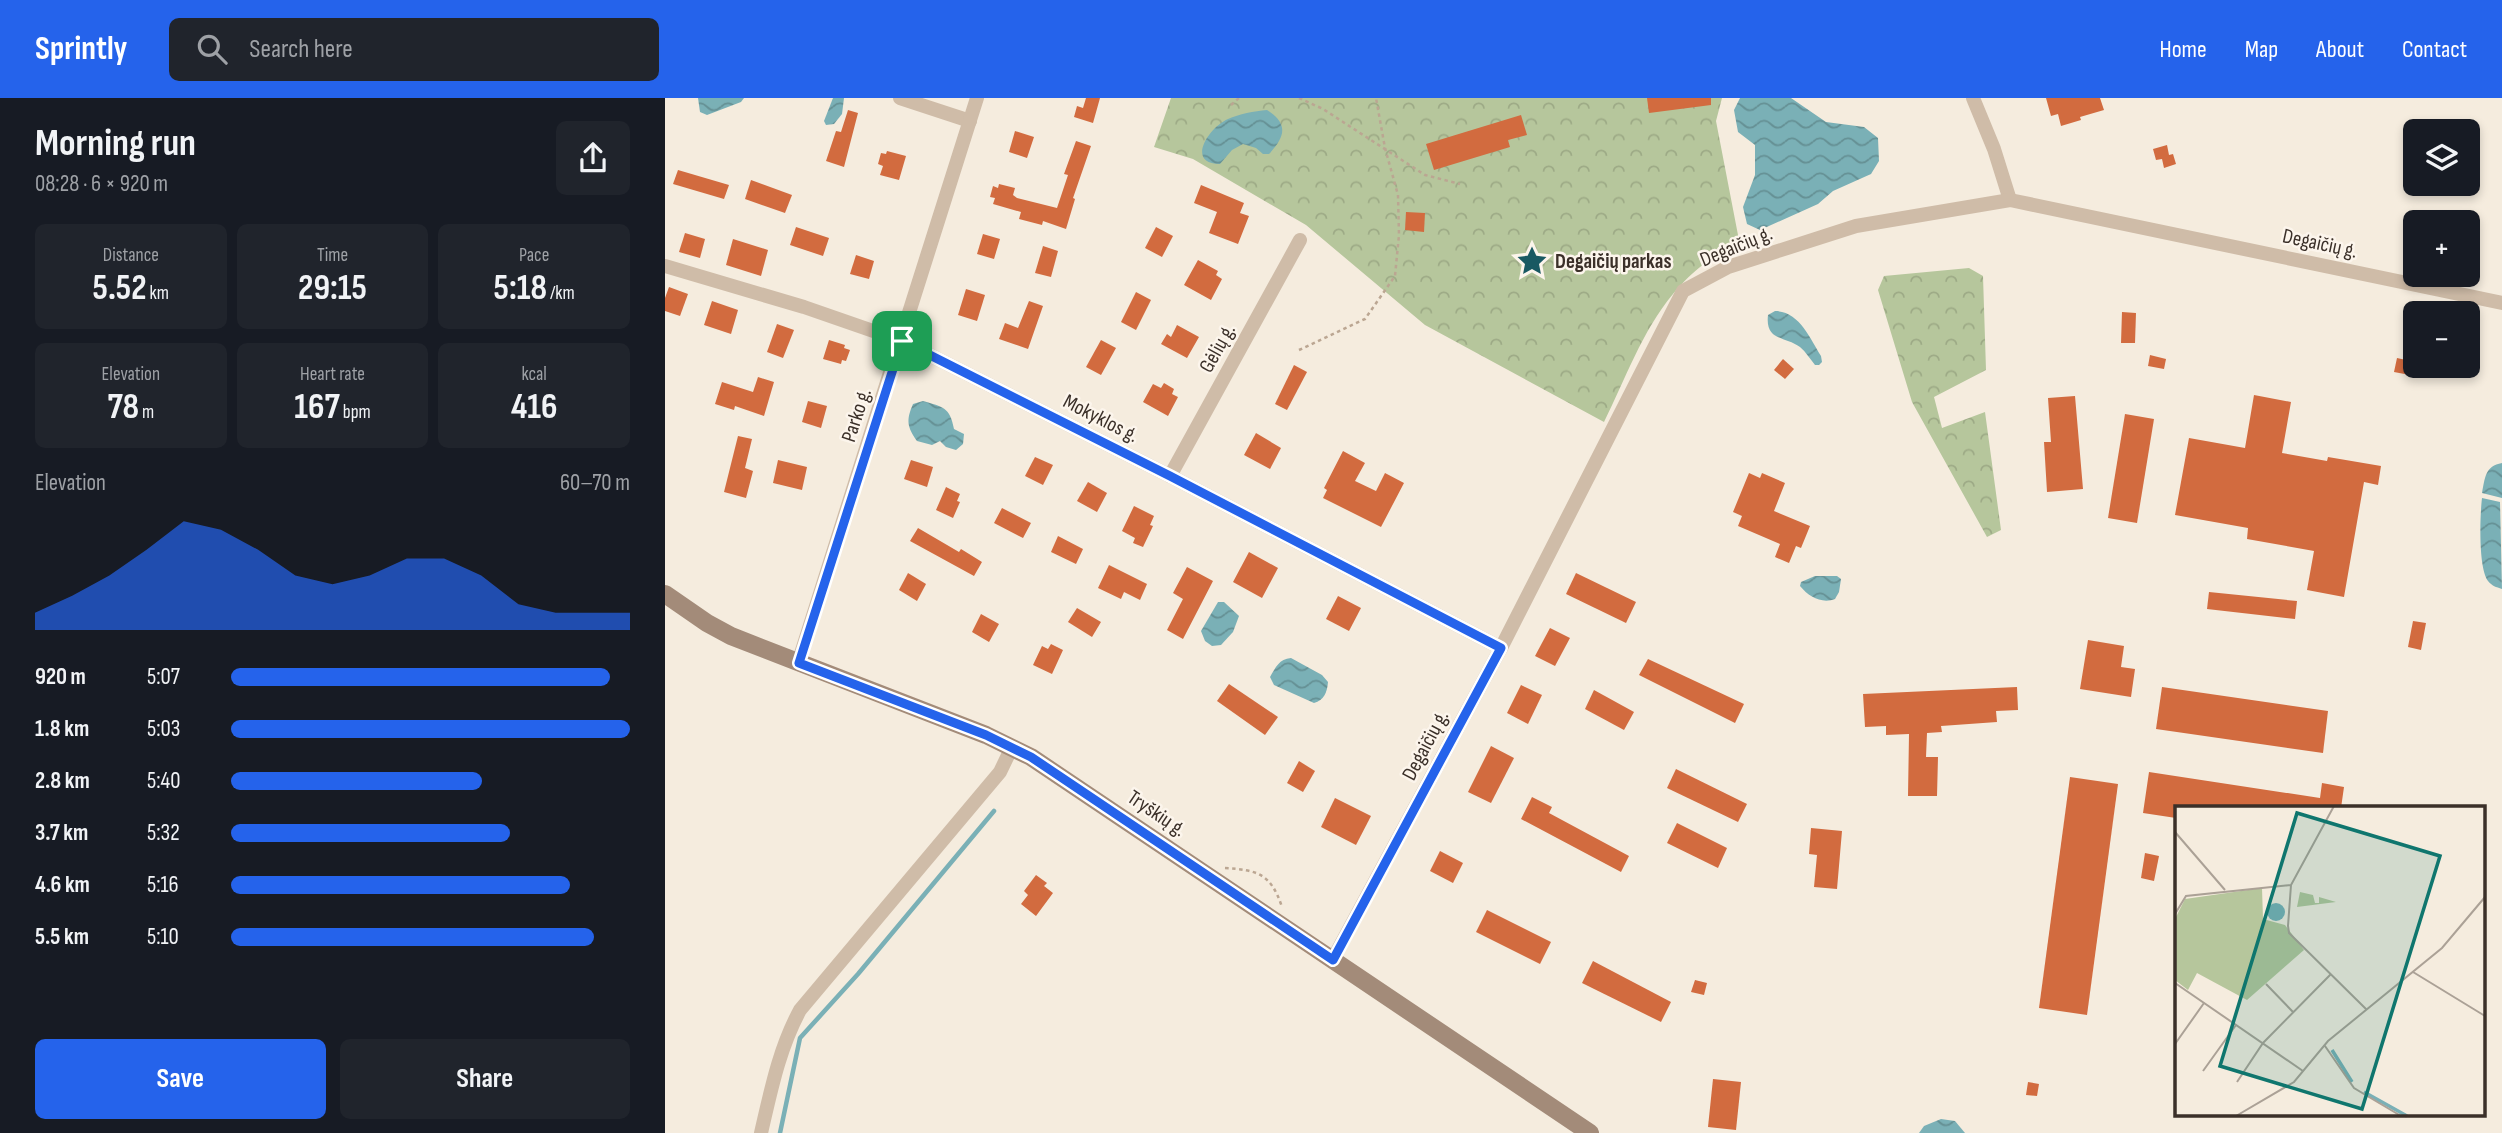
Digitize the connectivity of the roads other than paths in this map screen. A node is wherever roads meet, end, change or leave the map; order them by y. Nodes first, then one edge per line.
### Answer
1 (900, 98) edge
2 (977, 98) edge
3 (1973, 98) edge
4 (970, 121) junction
5 (2010, 200) junction
6 (1300, 240) dead end
7 (665, 266) edge
8 (2502, 303) edge
9 (902, 341) junction
10 (1170, 476) junction
11 (665, 594) edge
12 (1501, 648) junction
13 (799, 663) junction
14 (1012, 747) junction
15 (1333, 960) junction
16 (761, 1133) edge
17 (1590, 1133) edge

1 - 4 street
2 - 4 street, Parko g.
3 - 5 street
4 - 9 street, Parko g.
5 - 8 street, Degaičių g.
5 - 12 street, Degaičių g.
6 - 10 street, Gėlių g.
7 - 9 street, Mokyklos g.
9 - 10 street, Mokyklos g.
9 - 13 street, Parko g.
10 - 12 street, Mokyklos g.
11 - 13 main road, Tryškių g.
12 - 15 street, Degaičių g.
13 - 14 main road, Tryškių g.
14 - 15 main road, Tryškių g.
14 - 16 street
15 - 17 main road, Tryškių g.

